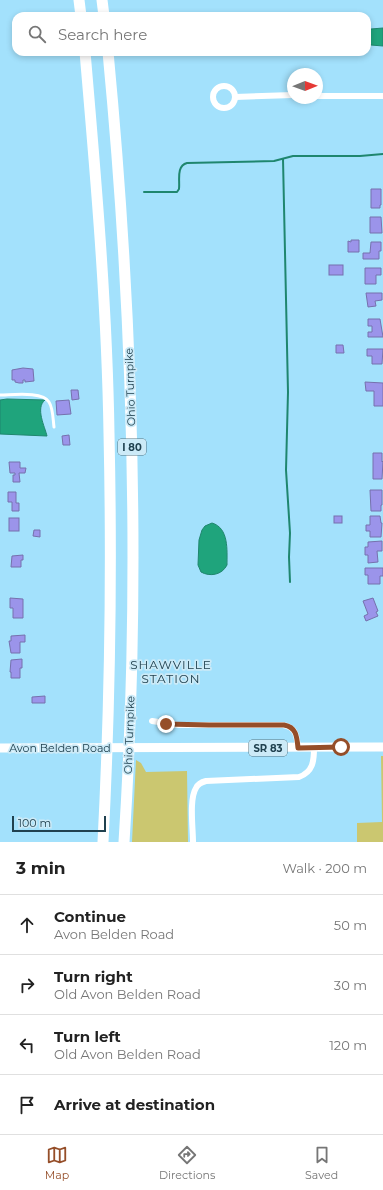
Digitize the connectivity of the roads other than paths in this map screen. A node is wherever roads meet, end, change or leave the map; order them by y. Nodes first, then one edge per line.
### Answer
1 (80, 0) edge
2 (102, 0) edge
3 (81, 12) edge
4 (104, 12) edge
5 (85, 56) edge
6 (108, 56) edge
7 (287, 95) edge
8 (323, 96) edge
9 (383, 96) edge
10 (235, 97) dead end
11 (0, 395) edge
12 (54, 427) dead end
13 (152, 721) dead end
14 (383, 747) edge
15 (0, 748) edge
16 (298, 748) junction
17 (314, 748) junction
18 (103, 842) edge
19 (124, 842) edge
20 (193, 842) edge

1 - 3 highway
2 - 4 highway
5 - 18 highway, Ohio Turnpike / I 80
6 - 19 highway, Ohio Turnpike / I 80
7 - 10 street
8 - 9 street
11 - 12 lane
13 - 16 street
14 - 17 main road, Avon Belden Road / SR 83
15 - 16 main road, Avon Belden Road / SR 83
16 - 17 main road, Avon Belden Road / SR 83
17 - 20 street

